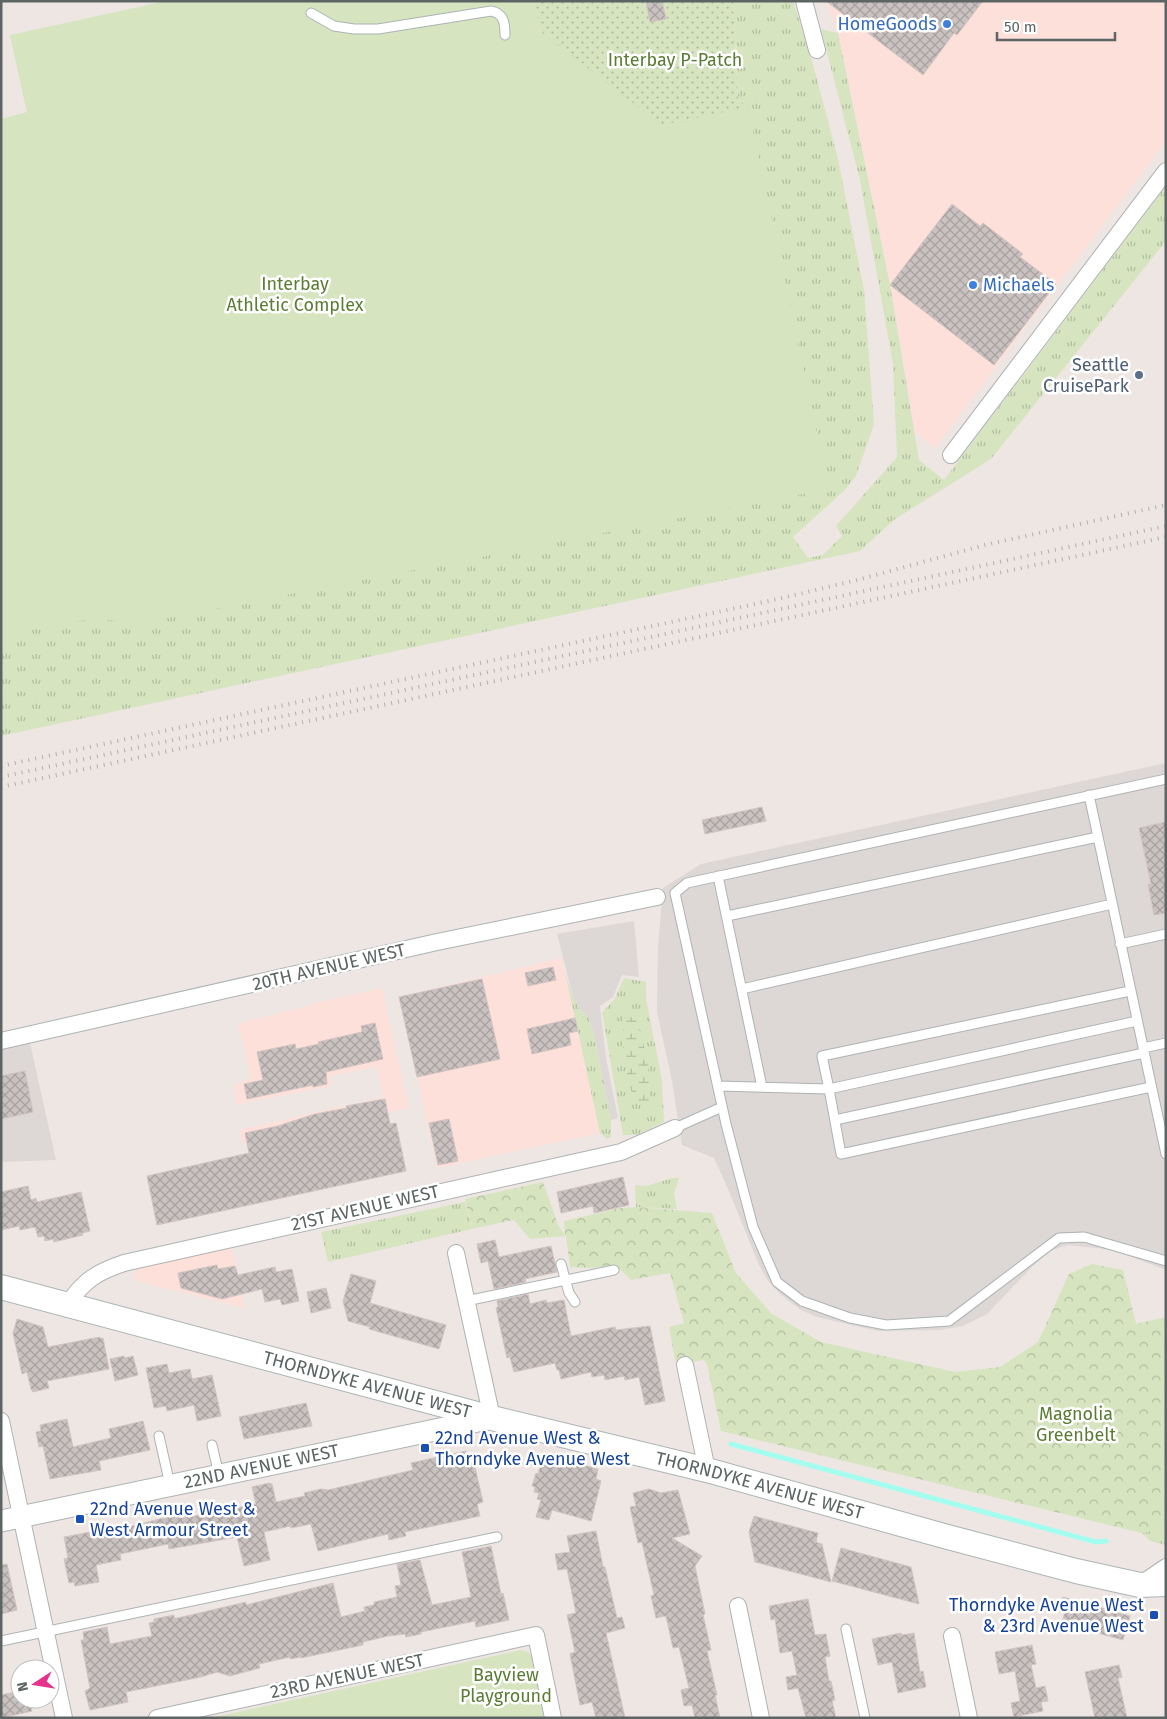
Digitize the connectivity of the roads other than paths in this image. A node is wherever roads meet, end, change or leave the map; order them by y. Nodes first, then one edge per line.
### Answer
1 (804, 1) edge
2 (311, 13) dead end
3 (505, 35) dead end
4 (817, 50) dead end
5 (1166, 171) edge
6 (951, 455) dead end
7 (1166, 778) edge
8 (1089, 795) junction
9 (1098, 837) junction
10 (718, 876) junction
11 (657, 897) dead end
12 (1112, 904) junction
13 (727, 916) junction
14 (1166, 934) edge
15 (1120, 944) junction
16 (742, 989) junction
17 (1130, 991) junction
18 (1137, 1021) junction
19 (1, 1041) edge
20 (1166, 1043) edge
21 (1143, 1050) junction
22 (718, 1086) junction
23 (762, 1087) junction
24 (1151, 1087) junction
25 (829, 1089) junction
26 (722, 1107) junction
27 (1161, 1112) edge
28 (835, 1120) junction
29 (675, 1128) joint
30 (1166, 1154) edge
31 (456, 1253) dead end
32 (1166, 1261) edge
33 (561, 1264) dead end
34 (614, 1270) dead end
35 (565, 1279) junction
36 (1, 1287) edge
37 (466, 1302) junction
38 (574, 1302) dead end
39 (67, 1304) junction
40 (685, 1365) dead end
41 (492, 1418) junction
42 (1, 1421) edge
43 (159, 1436) dead end
44 (212, 1445) dead end
45 (707, 1470) junction
46 (220, 1475) junction
47 (170, 1486) junction
48 (22, 1517) junction
49 (1, 1521) edge
50 (497, 1537) dead end
51 (1166, 1567) edge
52 (1166, 1584) edge
53 (1140, 1585) junction
54 (1166, 1598) edge
55 (738, 1606) dead end
56 (846, 1629) dead end
57 (45, 1632) junction
58 (952, 1636) dead end
59 (1, 1641) edge
60 (64, 1718) edge
61 (157, 1718) edge
62 (553, 1718) edge
63 (761, 1718) edge
64 (865, 1718) edge
65 (970, 1718) edge

1 - 4 street
2 - 3 lane
5 - 6 street
7 - 8 lane
8 - 9 lane
8 - 10 lane
9 - 12 lane
9 - 13 lane
10 - 13 lane
10 - 22 lane
11 - 19 street, 20TH AVENUE WEST
12 - 15 lane
12 - 16 lane
13 - 16 lane
14 - 15 lane
15 - 17 lane
16 - 23 lane
17 - 18 lane
17 - 25 lane
18 - 21 lane
18 - 25 lane
20 - 21 lane
21 - 24 lane
21 - 28 lane
22 - 23 lane
22 - 26 lane
23 - 25 lane
24 - 27 lane
24 - 28 lane
25 - 28 lane
26 - 29 lane
26 - 32 lane
27 - 30 lane
29 - 39 street, 21ST AVENUE WEST
31 - 37 street
33 - 35 lane
34 - 35 lane
35 - 37 lane
35 - 38 lane
36 - 39 main road, THORNDYKE AVENUE WEST
37 - 41 street
39 - 41 main road, THORNDYKE AVENUE WEST
40 - 45 street
41 - 45 main road, THORNDYKE AVENUE WEST
41 - 46 street, 22ND AVENUE WEST
42 - 48 street
43 - 47 lane
44 - 46 lane
45 - 53 main road, THORNDYKE AVENUE WEST
46 - 47 street, 22ND AVENUE WEST
47 - 48 street, 22ND AVENUE WEST
48 - 49 street, 22ND AVENUE WEST
48 - 57 street
50 - 57 lane
51 - 53 street
52 - 53 main road, THORNDYKE AVENUE WEST
53 - 54 main road, THORNDYKE AVENUE WEST
55 - 63 street
56 - 64 lane
57 - 59 lane
57 - 60 street
58 - 65 street
61 - 62 street, 23RD AVENUE WEST

